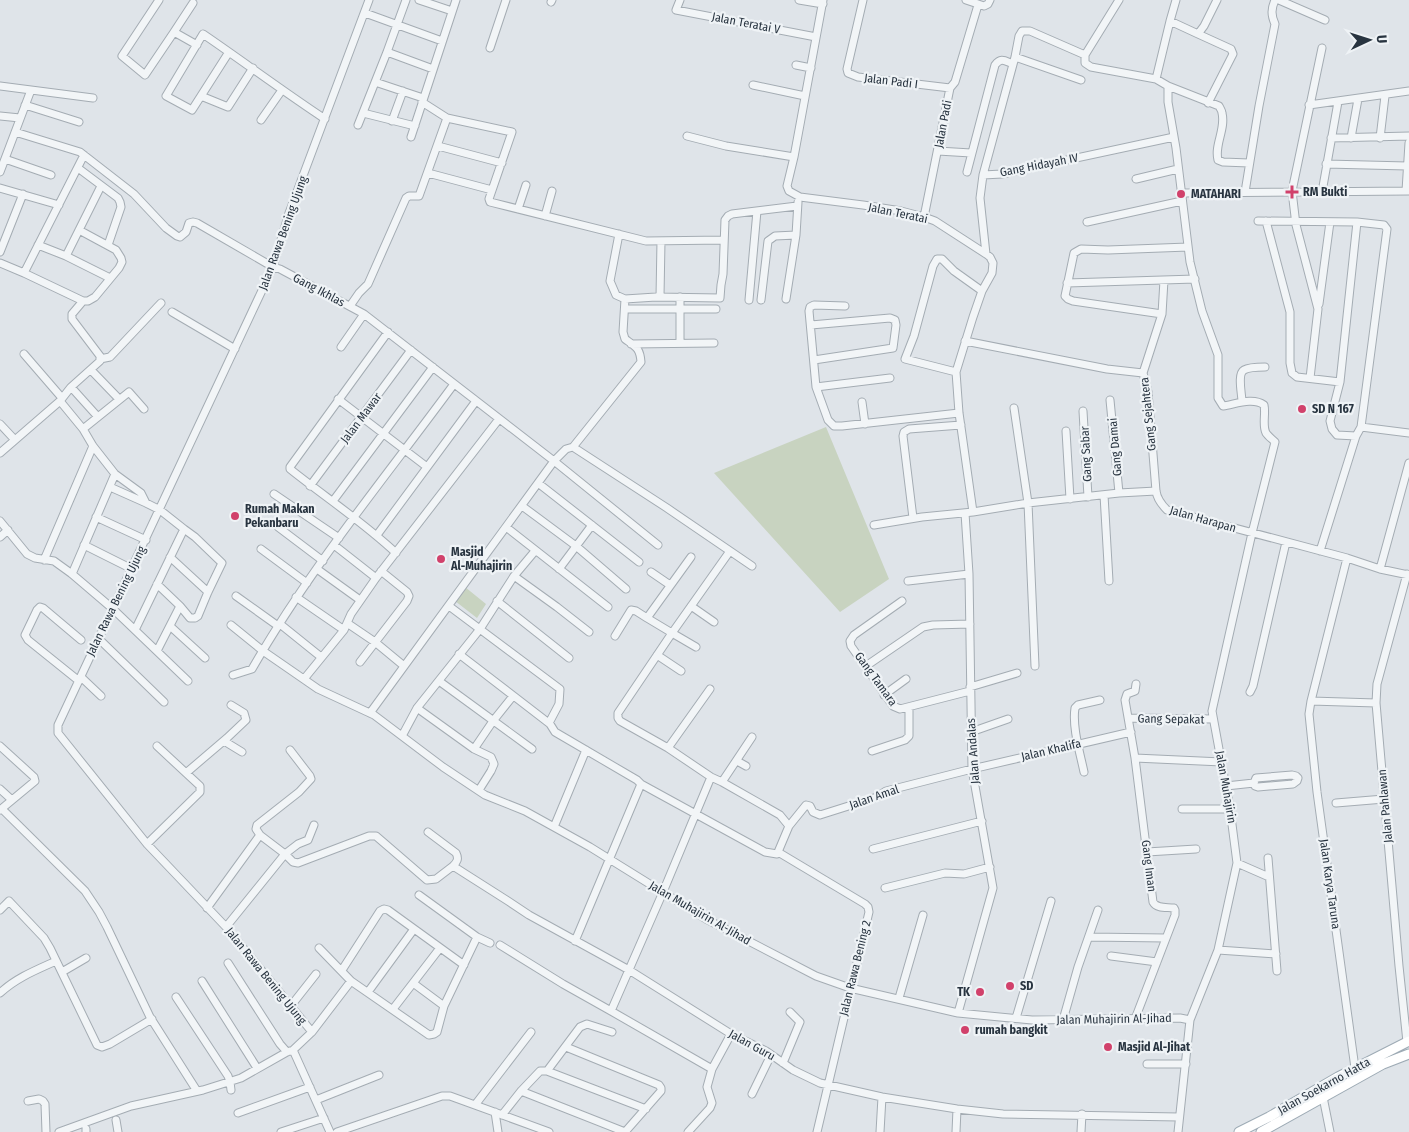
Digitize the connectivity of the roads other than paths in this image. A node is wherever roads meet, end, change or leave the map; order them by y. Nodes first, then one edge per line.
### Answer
1 (159, 0) edge
2 (369, 0) edge
3 (406, 0) edge
4 (419, 0) edge
5 (456, 0) edge
6 (506, 0) edge
7 (680, 0) edge
8 (799, 0) edge
9 (863, 0) edge
10 (966, 0) edge
11 (990, 0) edge
12 (1119, 0) edge
13 (1176, 0) edge
14 (1217, 0) edge
15 (1275, 0) edge
16 (1280, 0) edge
17 (823, 2) edge
18 (193, 3) dead end
19 (978, 6) dead end
20 (452, 11) junction
21 (365, 13) junction
22 (1325, 20) dead end
23 (1170, 21) junction
24 (397, 24) junction
25 (174, 32) junction
26 (1198, 34) junction
27 (816, 37) junction
28 (442, 41) junction
29 (196, 45) junction
30 (490, 48) dead end
31 (1322, 48) dead end
32 (229, 52) junction
33 (387, 52) junction
34 (1085, 54) junction
35 (1014, 61) junction
36 (796, 65) dead end
37 (253, 68) junction
38 (811, 68) junction
39 (433, 69) junction
40 (1156, 79) junction
41 (1080, 80) dead end
42 (375, 82) junction
43 (753, 85) dead end
44 (0, 86) edge
45 (1168, 86) junction
46 (950, 88) junction
47 (31, 90) junction
48 (282, 90) junction
49 (403, 91) junction
50 (1409, 92) edge
51 (201, 96) junction
52 (805, 96) junction
53 (1385, 96) junction
54 (93, 98) dead end
55 (1358, 99) junction
56 (423, 100) junction
57 (1338, 102) junction
58 (1208, 103) junction
59 (25, 105) junction
60 (1310, 105) junction
61 (363, 113) junction
62 (0, 116) edge
63 (20, 118) junction
64 (447, 118) junction
65 (325, 119) junction
66 (260, 120) dead end
67 (392, 121) junction
68 (78, 122) dead end
69 (358, 125) dead end
70 (414, 126) junction
71 (15, 132) junction
72 (687, 136) dead end
73 (1409, 136) edge
74 (411, 137) dead end
75 (1174, 137) junction
76 (1330, 138) junction
77 (1351, 138) junction
78 (1380, 138) junction
79 (1409, 143) edge
80 (438, 146) junction
81 (938, 151) junction
82 (972, 153) junction
83 (84, 155) junction
84 (794, 158) junction
85 (5, 160) junction
86 (502, 163) junction
87 (1250, 163) junction
88 (1326, 164) junction
89 (1407, 166) junction
90 (78, 168) junction
91 (1178, 169) junction
92 (0, 172) edge
93 (967, 172) dead end
94 (428, 173) junction
95 (983, 174) junction
96 (51, 175) dead end
97 (1136, 179) dead end
98 (526, 185) dead end
99 (101, 186) junction
100 (0, 188) edge
101 (492, 190) junction
102 (552, 191) dead end
103 (1292, 191) junction
104 (1407, 191) edge
105 (1245, 192) junction
106 (1322, 192) junction
107 (23, 194) junction
108 (800, 197) junction
109 (1182, 197) junction
110 (59, 204) junction
111 (797, 206) junction
112 (518, 209) junction
113 (757, 211) junction
114 (545, 216) junction
115 (924, 217) junction
116 (1296, 221) junction
117 (1087, 222) dead end
118 (1330, 222) junction
119 (1357, 222) junction
120 (78, 230) junction
121 (618, 234) junction
122 (796, 235) junction
123 (724, 240) junction
124 (661, 241) junction
125 (38, 245) junction
126 (108, 245) junction
127 (1188, 247) junction
128 (0, 252) edge
129 (986, 254) junction
130 (66, 256) junction
131 (0, 263) edge
132 (273, 267) junction
133 (24, 273) junction
134 (110, 278) junction
135 (1194, 279) junction
136 (1164, 280) junction
137 (1067, 283) junction
138 (982, 291) junction
139 (660, 297) junction
140 (680, 298) junction
141 (625, 299) junction
142 (786, 299) dead end
143 (749, 300) dead end
144 (761, 300) dead end
145 (83, 301) junction
146 (160, 303) dead end
147 (350, 306) junction
148 (845, 306) dead end
149 (680, 309) junction
150 (716, 309) dead end
151 (1318, 309) junction
152 (624, 310) junction
153 (172, 312) dead end
154 (364, 314) junction
155 (1162, 314) junction
156 (811, 325) junction
157 (388, 332) junction
158 (965, 341) junction
159 (680, 343) junction
160 (714, 343) dead end
161 (631, 344) junction
162 (341, 347) dead end
163 (235, 349) junction
164 (411, 350) junction
165 (24, 354) dead end
166 (100, 359) junction
167 (814, 360) junction
168 (433, 367) junction
169 (1265, 367) dead end
170 (91, 370) junction
171 (956, 372) junction
172 (1143, 373) junction
173 (890, 378) dead end
174 (1310, 378) junction
175 (1340, 382) junction
176 (454, 384) junction
177 (816, 387) junction
178 (71, 388) junction
179 (119, 399) junction
180 (338, 399) junction
181 (61, 400) junction
182 (1110, 400) dead end
183 (476, 401) junction
184 (862, 402) dead end
185 (1242, 402) junction
186 (1014, 408) dead end
187 (144, 409) dead end
188 (1083, 411) dead end
189 (960, 413) junction
190 (98, 416) junction
191 (361, 417) junction
192 (499, 419) junction
193 (0, 424) edge
194 (865, 424) junction
195 (961, 425) junction
196 (1361, 427) junction
197 (83, 428) junction
198 (1066, 431) dead end
199 (1409, 433) edge
200 (383, 434) junction
201 (1356, 436) junction
202 (15, 440) junction
203 (93, 446) junction
204 (574, 447) junction
205 (404, 450) junction
206 (0, 453) edge
207 (554, 461) junction
208 (1409, 463) edge
209 (427, 468) junction
210 (115, 474) junction
211 (538, 483) junction
212 (310, 486) junction
213 (110, 488) junction
214 (1156, 491) junction
215 (1119, 493) junction
216 (274, 494) dead end
217 (1104, 495) junction
218 (1088, 497) junction
219 (1070, 499) junction
220 (333, 501) junction
221 (146, 503) junction
222 (1028, 503) junction
223 (522, 506) junction
224 (160, 510) junction
225 (969, 513) junction
226 (96, 517) junction
227 (353, 518) junction
228 (913, 518) junction
229 (0, 521) edge
230 (592, 525) junction
231 (874, 525) dead end
232 (278, 527) dead end
233 (506, 527) junction
234 (184, 529) junction
235 (8, 530) junction
236 (1252, 533) junction
237 (376, 535) junction
238 (0, 537) edge
239 (339, 538) junction
240 (146, 540) junction
241 (1286, 542) junction
242 (334, 545) junction
243 (658, 545) dead end
244 (84, 546) junction
245 (576, 546) junction
246 (261, 549) dead end
247 (535, 551) junction
248 (730, 551) junction
249 (1320, 551) junction
250 (396, 553) junction
251 (170, 557) junction
252 (691, 557) dead end
253 (1347, 558) junction
254 (44, 560) junction
255 (323, 561) junction
256 (639, 562) dead end
257 (752, 566) dead end
258 (132, 569) junction
259 (317, 569) junction
260 (559, 569) junction
261 (1380, 569) junction
262 (381, 570) junction
263 (651, 572) dead end
264 (72, 574) junction
265 (969, 574) junction
266 (1408, 574) edge
267 (514, 576) junction
268 (376, 578) junction
269 (908, 581) dead end
270 (1109, 581) dead end
271 (307, 583) junction
272 (157, 584) junction
273 (670, 585) junction
274 (626, 589) dead end
275 (208, 592) junction
276 (236, 596) dead end
277 (296, 597) junction
278 (360, 600) junction
279 (497, 601) junction
280 (902, 601) dead end
281 (180, 606) junction
282 (449, 606) junction
283 (691, 606) junction
284 (608, 607) dead end
285 (113, 609) junction
286 (647, 618) junction
287 (714, 622) dead end
288 (970, 624) junction
289 (230, 625) dead end
290 (279, 625) junction
291 (170, 626) junction
292 (346, 626) junction
293 (480, 628) junction
294 (135, 630) junction
295 (588, 632) dead end
296 (672, 633) junction
297 (615, 636) dead end
298 (98, 638) junction
299 (81, 640) dead end
300 (374, 642) junction
301 (696, 647) dead end
302 (157, 651) junction
303 (263, 651) junction
304 (459, 654) junction
305 (656, 655) junction
306 (322, 657) junction
307 (205, 658) dead end
308 (569, 658) dead end
309 (360, 662) dead end
310 (404, 666) junction
311 (866, 666) junction
312 (1036, 666) dead end
313 (681, 671) dead end
314 (1017, 673) dead end
315 (233, 675) dead end
316 (80, 679) junction
317 (304, 679) junction
318 (906, 679) dead end
319 (188, 681) dead end
320 (440, 681) junction
321 (1136, 684) dead end
322 (710, 689) dead end
323 (970, 689) junction
324 (1250, 692) dead end
325 (884, 695) junction
326 (101, 696) dead end
327 (513, 696) junction
328 (1100, 700) dead end
329 (1311, 700) junction
330 (164, 702) dead end
331 (1376, 703) junction
332 (232, 705) dead end
333 (417, 708) junction
334 (909, 708) junction
335 (370, 713) junction
336 (1129, 718) junction
337 (1008, 719) dead end
338 (1213, 719) junction
339 (492, 721) junction
340 (549, 723) junction
341 (971, 732) junction
342 (1131, 732) junction
343 (402, 736) junction
344 (752, 737) dead end
345 (224, 741) junction
346 (1078, 744) junction
347 (0, 746) edge
348 (157, 746) dead end
349 (668, 748) junction
350 (474, 749) junction
351 (532, 749) dead end
352 (290, 750) dead end
353 (586, 750) junction
354 (872, 751) dead end
355 (242, 752) dead end
356 (1135, 758) junction
357 (737, 761) junction
358 (1222, 762) junction
359 (746, 766) dead end
360 (972, 769) junction
361 (1084, 772) dead end
362 (186, 773) junction
363 (711, 777) junction
364 (722, 782) junction
365 (1254, 783) junction
366 (641, 784) junction
367 (1226, 786) junction
368 (0, 789) edge
369 (479, 790) junction
370 (1384, 799) junction
371 (12, 800) junction
372 (1336, 803) dead end
373 (1182, 809) dead end
374 (1230, 809) junction
375 (1, 810) edge
376 (695, 813) junction
377 (982, 821) junction
378 (314, 825) dead end
379 (789, 826) junction
380 (554, 827) junction
381 (428, 832) dead end
382 (260, 835) junction
383 (147, 844) junction
384 (873, 848) dead end
385 (1196, 849) dead end
386 (778, 852) junction
387 (1147, 852) junction
388 (285, 854) junction
389 (1268, 858) dead end
390 (610, 860) junction
391 (1237, 863) junction
392 (453, 866) junction
393 (990, 867) junction
394 (1269, 877) junction
395 (885, 888) dead end
396 (663, 892) junction
397 (419, 895) dead end
398 (1051, 900) dead end
399 (207, 908) junction
400 (0, 910) edge
401 (1098, 910) dead end
402 (923, 915) dead end
403 (226, 927) junction
404 (414, 929) junction
405 (1089, 936) junction
406 (477, 937) junction
407 (1166, 938) junction
408 (575, 941) junction
409 (490, 943) dead end
410 (500, 945) dead end
411 (319, 948) dead end
412 (440, 948) junction
413 (1218, 950) junction
414 (1276, 954) junction
415 (1111, 956) dead end
416 (86, 958) dead end
417 (56, 961) junction
418 (1157, 962) junction
419 (228, 963) dead end
420 (464, 965) junction
421 (342, 970) junction
422 (629, 970) junction
423 (1277, 970) dead end
424 (62, 972) junction
425 (316, 974) dead end
426 (202, 980) dead end
427 (351, 981) junction
428 (413, 982) junction
429 (850, 988) junction
430 (368, 992) junction
431 (0, 993) edge
432 (176, 997) dead end
433 (899, 998) junction
434 (444, 1006) junction
435 (290, 1007) junction
436 (393, 1009) junction
437 (612, 1010) junction
438 (790, 1012) dead end
439 (958, 1013) junction
440 (1016, 1018) junction
441 (152, 1019) junction
442 (1135, 1019) junction
443 (1063, 1020) junction
444 (1190, 1020) junction
445 (312, 1032) junction
446 (531, 1032) dead end
447 (612, 1032) dead end
448 (731, 1034) junction
449 (1408, 1042) edge
450 (566, 1047) junction
451 (290, 1051) junction
452 (771, 1054) junction
453 (1409, 1054) edge
454 (783, 1063) junction
455 (1147, 1064) dead end
456 (1186, 1064) junction
457 (257, 1068) junction
458 (1354, 1068) junction
459 (712, 1069) junction
460 (547, 1071) junction
461 (379, 1075) dead end
462 (230, 1082) junction
463 (828, 1085) junction
464 (310, 1087) junction
465 (231, 1090) dead end
466 (197, 1091) junction
467 (521, 1091) junction
468 (1309, 1093) junction
469 (752, 1094) dead end
470 (882, 1097) junction
471 (1323, 1097) junction
472 (316, 1100) junction
473 (28, 1101) dead end
474 (1314, 1102) junction
475 (475, 1105) junction
476 (646, 1109) junction
477 (957, 1109) junction
478 (495, 1112) junction
479 (238, 1113) dead end
480 (1082, 1114) junction
481 (502, 1115) junction
482 (1179, 1117) junction
483 (324, 1118) junction
484 (116, 1120) dead end
485 (302, 1129) edge
486 (46, 1132) edge
487 (58, 1132) edge
488 (118, 1132) edge
489 (281, 1132) edge
490 (330, 1132) edge
491 (337, 1132) edge
492 (498, 1132) edge
493 (549, 1132) edge
494 (688, 1132) edge
495 (817, 1132) edge
496 (880, 1132) edge
497 (956, 1132) edge
498 (1081, 1132) edge
499 (1178, 1132) edge
500 (1239, 1132) edge
501 (1261, 1132) edge
502 (1330, 1132) edge

1 - 25 street
2 - 21 street, Jalan Rawa Bening Ujung
3 - 24 street
4 - 20 street
5 - 20 street
6 - 30 street
7 - 27 street, Jalan Teratai V
8 - 17 street
9 - 46 street, Jalan Padi I
10 - 11 street
12 - 34 street
13 - 23 street
14 - 26 street
15 - 87 street
16 - 22 street
17 - 27 street
18 - 25 street
19 - 46 street, Jalan Padi
20 - 28 street
21 - 24 street
21 - 65 street, Jalan Rawa Bening Ujung
23 - 26 street
23 - 40 street
24 - 28 street
24 - 33 street
25 - 29 street
26 - 58 street
27 - 38 street
28 - 39 street
29 - 32 street
29 - 51 street
31 - 60 street
32 - 37 street
32 - 51 street
33 - 39 street
33 - 42 street
34 - 35 street
34 - 40 street
35 - 41 street
35 - 82 street
35 - 95 street
36 - 38 street
37 - 48 street
37 - 51 street
38 - 52 street
39 - 56 street
40 - 45 street
42 - 49 street
42 - 61 street
43 - 52 street
44 - 47 street
45 - 58 street
45 - 75 street
46 - 81 street, Jalan Padi
47 - 54 street
47 - 59 street
48 - 65 street
48 - 66 street
49 - 56 street
49 - 67 street
50 - 53 street
52 - 84 street
53 - 55 street
53 - 78 street
55 - 57 street
55 - 77 street
56 - 64 street
56 - 70 street
57 - 60 street
57 - 76 street
58 - 87 street
59 - 63 street
59 - 68 street
60 - 103 street
61 - 67 street
61 - 69 street
62 - 63 street
63 - 71 street
64 - 80 street
64 - 86 street
65 - 132 street, Jalan Rawa Bening Ujung
67 - 70 street
70 - 74 street
71 - 83 street
71 - 85 street
72 - 84 street
73 - 78 street
75 - 91 street
75 - 95 street, Gang Hidayah IV
76 - 77 street
76 - 88 street
77 - 78 street
79 - 89 street
80 - 86 street
80 - 94 street
81 - 82 street
81 - 115 street, Jalan Padi
82 - 93 street
83 - 90 street
83 - 132 street, Gang Ikhlas
84 - 108 street
85 - 92 street
85 - 96 street
86 - 101 street
87 - 105 street
88 - 89 street
88 - 106 street
89 - 104 street
90 - 99 street
90 - 110 street
91 - 97 street
91 - 109 street
94 - 101 street
94 - 147 street
95 - 129 street, Gang Hidayah IV
98 - 112 street
99 - 120 street
99 - 126 street
100 - 107 street
101 - 112 street
102 - 114 street
103 - 105 street
103 - 106 street
103 - 116 street
104 - 106 street
105 - 109 street
107 - 110 street
107 - 128 street
108 - 111 street
108 - 115 street, Jalan Teratai
109 - 117 street
109 - 127 street
110 - 125 street
111 - 113 street
111 - 122 street
112 - 114 street
113 - 123 street
113 - 143 street
114 - 121 street
115 - 129 street, Jalan Teratai
116 - 118 street
116 - 151 street
116 - 174 street
118 - 119 street
118 - 151 street
119 - 175 street
119 - 196 street
120 - 126 street
120 - 130 street
121 - 124 street
121 - 141 street
122 - 142 street
122 - 144 street
123 - 124 street
123 - 140 street
124 - 139 street
125 - 130 street
125 - 133 street
126 - 134 street
127 - 135 street
127 - 137 street
129 - 138 street
130 - 134 street
131 - 133 street
132 - 147 street, Gang Ikhlas
132 - 163 street, Jalan Rawa Bening Ujung
133 - 145 street
134 - 145 street
135 - 136 street
135 - 185 street
136 - 137 street
136 - 155 street, Gang Sejahtera
137 - 155 street
138 - 158 street
138 - 171 street
139 - 140 street
139 - 141 street
140 - 149 street
141 - 152 street
145 - 166 street
146 - 166 street
147 - 154 street, Gang Ikhlas
148 - 156 street
149 - 150 street
149 - 152 street
149 - 159 street
151 - 174 street
152 - 161 street
153 - 163 street
154 - 157 street, Gang Ikhlas
154 - 162 street
155 - 172 street, Gang Sejahtera
156 - 167 street
156 - 167 street
157 - 164 street, Gang Ikhlas
157 - 180 street
158 - 171 street
158 - 172 street
159 - 160 street
159 - 161 street
161 - 204 street
163 - 224 street, Jalan Rawa Bening Ujung
164 - 168 street, Gang Ikhlas
164 - 191 street, Jalan Mawar
165 - 181 street
166 - 170 street
167 - 177 street
168 - 176 street, Gang Ikhlas
168 - 200 street
169 - 185 street
170 - 178 street
170 - 179 street
171 - 189 street
172 - 214 street, Gang Sejahtera
173 - 177 street
174 - 175 street
175 - 201 street
176 - 183 street, Gang Ikhlas
176 - 205 street
177 - 194 street
178 - 181 street
178 - 190 street
179 - 187 street
179 - 190 street
180 - 191 street
180 - 212 street
181 - 197 street
181 - 202 street
182 - 215 street, Gang Damai
183 - 192 street, Gang Ikhlas
183 - 209 street
184 - 194 street
185 - 236 street, Jalan Muhajirin
186 - 222 street
188 - 218 street, Gang Sabar
189 - 194 street
189 - 195 street
190 - 197 street
191 - 200 street
191 - 212 street, Jalan Mawar
192 - 207 street, Gang Ikhlas
192 - 250 street
193 - 202 street
195 - 225 street
195 - 228 street
196 - 199 street
196 - 201 street
197 - 203 street
198 - 219 street
200 - 205 street
200 - 220 street
201 - 249 street
202 - 206 street
203 - 210 street
203 - 254 street
204 - 207 street
204 - 248 street
205 - 209 street
205 - 227 street
207 - 211 street
207 - 243 street, Gang Ikhlas
208 - 261 street
209 - 237 street
210 - 213 street
210 - 221 street
211 - 223 street
211 - 230 street
212 - 220 street
213 - 221 street
213 - 226 street
214 - 215 street
214 - 236 street, Jalan Harapan
215 - 217 street
216 - 239 street
217 - 218 street
217 - 270 street
218 - 219 street
219 - 222 street
220 - 227 street
221 - 224 street
222 - 225 street
222 - 312 street
223 - 233 street
223 - 245 street
224 - 234 street
224 - 240 street, Jalan Rawa Bening Ujung
225 - 228 street
225 - 265 street, Jalan Andalas
226 - 240 street
226 - 244 street
227 - 237 street
227 - 239 street
228 - 231 street
229 - 235 street
230 - 245 street
230 - 256 street
232 - 255 street
233 - 247 street
233 - 282 street
234 - 251 street
234 - 275 street
235 - 238 street
235 - 254 street
236 - 241 street, Jalan Harapan
236 - 338 street, Jalan Muhajirin
237 - 250 street
239 - 242 street
240 - 258 street, Jalan Rawa Bening Ujung
241 - 249 street, Jalan Harapan
241 - 324 street
242 - 255 street
242 - 268 street
244 - 258 street
244 - 264 street
245 - 260 street
245 - 274 street
246 - 271 street
247 - 260 street
247 - 267 street
248 - 257 street
248 - 283 street
249 - 253 street, Jalan Harapan
250 - 262 street
251 - 272 street
251 - 275 street
252 - 273 street
253 - 261 street, Jalan Harapan
253 - 329 street, Jalan Karya Taruna
254 - 264 street
255 - 259 street
258 - 285 street, Jalan Rawa Bening Ujung
259 - 271 street
259 - 278 street
260 - 284 street
261 - 266 street, Jalan Harapan
262 - 268 street
262 - 300 street
263 - 273 street
264 - 285 street
265 - 269 street
265 - 288 street, Jalan Andalas
266 - 331 street, Jalan Pahlawan
267 - 279 street
267 - 295 street
268 - 278 street
271 - 277 street
272 - 281 street
272 - 294 street
273 - 286 street
275 - 281 street
276 - 290 street
277 - 290 street
277 - 292 street
278 - 292 street
279 - 293 street
279 - 308 street
280 - 311 street, Gang Tamara
281 - 291 street
282 - 293 street
282 - 310 street
283 - 287 street
283 - 296 street
285 - 294 street
285 - 298 street, Jalan Rawa Bening Ujung
286 - 296 street
286 - 297 street
288 - 311 street
288 - 323 street, Jalan Andalas
289 - 303 street, Jalan Muhajirin Al-Jihad
290 - 303 street
290 - 306 street
291 - 302 street
291 - 307 street
292 - 300 street
292 - 306 street
293 - 304 street
293 - 340 street
294 - 302 street
296 - 301 street
296 - 305 street
298 - 316 street, Jalan Rawa Bening Ujung
298 - 330 street
299 - 316 street
300 - 309 street
300 - 310 street
302 - 319 street
303 - 315 street
303 - 317 street, Jalan Muhajirin Al-Jihad
304 - 320 street
304 - 327 street
305 - 313 street
305 - 349 street
306 - 317 street
310 - 335 street
311 - 325 street, Gang Tamara
314 - 323 street, Gang Tamara
316 - 326 street
316 - 383 street, Jalan Rawa Bening Ujung
317 - 335 street, Jalan Muhajirin Al-Jihad
318 - 325 street
320 - 333 street
320 - 339 street
321 - 336 street, Gang Iman
322 - 349 street
323 - 334 street, Gang Tamara
323 - 341 street, Jalan Andalas
325 - 334 street, Gang Tamara
327 - 339 street
327 - 340 street
328 - 346 street
329 - 331 street
329 - 458 street, Jalan Karya Taruna
331 - 370 street, Jalan Pahlawan
332 - 345 street
333 - 343 street
333 - 350 street
334 - 354 street
335 - 343 street, Jalan Muhajirin Al-Jihad
336 - 338 street, Gang Sepakat
336 - 342 street, Gang Iman
337 - 341 street
338 - 358 street, Jalan Muhajirin
339 - 350 street
339 - 351 street
340 - 353 street
341 - 360 street, Jalan Andalas
342 - 346 street, Jalan Khalifa
342 - 356 street, Gang Iman
343 - 369 street, Jalan Muhajirin Al-Jihad
344 - 357 street
345 - 355 street
345 - 362 street
346 - 360 street, Jalan Khalifa
346 - 361 street
347 - 371 street
348 - 362 street
349 - 363 street
350 - 369 street
352 - 382 street
353 - 366 street
353 - 380 street
356 - 358 street
356 - 387 street, Gang Iman
357 - 359 street
357 - 364 street
358 - 367 street, Jalan Muhajirin
360 - 377 street, Jalan Andalas
360 - 379 street, Jalan Amal
362 - 383 street
363 - 364 street
363 - 376 street
364 - 379 street
365 - 365 street
365 - 367 street
366 - 376 street
366 - 390 street
367 - 374 street, Jalan Muhajirin
368 - 371 street
369 - 380 street, Jalan Muhajirin Al-Jihad
370 - 372 street
370 - 449 street, Jalan Pahlawan
371 - 375 street
373 - 374 street
374 - 391 street, Jalan Muhajirin
375 - 441 street
376 - 386 street
376 - 396 street
377 - 384 street
377 - 393 street, Jalan Andalas
378 - 388 street
379 - 386 street
380 - 390 street, Jalan Muhajirin Al-Jihad
381 - 392 street
382 - 388 street
382 - 399 street
383 - 399 street, Jalan Rawa Bening Ujung
385 - 387 street
386 - 429 street, Jalan Rawa Bening 2
387 - 407 street, Gang Iman
388 - 392 street
388 - 403 street
389 - 394 street
390 - 396 street, Jalan Muhajirin Al-Jihad
390 - 408 street
391 - 394 street
391 - 413 street, Jalan Muhajirin
392 - 408 street, Jalan Guru
393 - 395 street
393 - 439 street, Jalan Andalas
394 - 414 street
396 - 422 street
396 - 429 street, Jalan Muhajirin Al-Jihad
397 - 406 street
398 - 440 street
399 - 403 street, Jalan Rawa Bening Ujung
400 - 417 street
401 - 405 street
402 - 433 street
403 - 435 street, Jalan Rawa Bening Ujung
404 - 412 street
404 - 421 street
404 - 430 street
405 - 407 street
405 - 443 street
406 - 409 street
406 - 420 street
407 - 418 street, Gang Iman
408 - 422 street, Jalan Guru
410 - 437 street
411 - 421 street
412 - 420 street
412 - 428 street
413 - 414 street
413 - 444 street, Jalan Muhajirin
414 - 423 street
415 - 418 street
416 - 424 street
417 - 424 street
417 - 431 street
418 - 442 street, Gang Iman
419 - 451 street
420 - 434 street
421 - 427 street
422 - 437 street
422 - 448 street, Jalan Guru
424 - 441 street
425 - 435 street
426 - 457 street
427 - 430 street
427 - 445 street
428 - 434 street
428 - 436 street
429 - 433 street, Jalan Muhajirin Al-Jihad
429 - 463 street, Jalan Rawa Bening 2
430 - 436 street
432 - 462 street
433 - 439 street, Jalan Muhajirin Al-Jihad
434 - 436 street
435 - 445 street, Jalan Rawa Bening Ujung
437 - 459 street
438 - 454 street
439 - 440 street, Jalan Muhajirin Al-Jihad
440 - 443 street, Jalan Muhajirin Al-Jihad
441 - 466 street
442 - 443 street, Jalan Muhajirin Al-Jihad
442 - 444 street, Jalan Muhajirin Al-Jihad
444 - 456 street, Jalan Muhajirin
445 - 451 street, Jalan Rawa Bening Ujung
446 - 475 street
447 - 450 street
448 - 452 street, Jalan Guru
448 - 459 street
449 - 458 main road, Jalan Soekarno Hatta
450 - 460 street
450 - 476 street
451 - 457 street, Jalan Rawa Bening Ujung
451 - 464 street
452 - 454 street, Jalan Guru
452 - 469 street
453 - 471 main road, Jalan Soekarno Hatta
454 - 463 street, Jalan Guru
455 - 456 street
456 - 482 street, Jalan Muhajirin
457 - 462 street, Jalan Rawa Bening Ujung
458 - 468 main road, Jalan Soekarno Hatta
459 - 494 street
460 - 467 street
460 - 476 street
461 - 472 street
462 - 465 street
462 - 466 street, Jalan Rawa Bening Ujung
463 - 470 street, Jalan Guru
463 - 495 street, Jalan Rawa Bening 2
464 - 472 street
464 - 479 street
466 - 487 street, Jalan Rawa Bening Ujung
467 - 476 street
467 - 481 street
468 - 474 main road
468 - 500 main road, Jalan Soekarno Hatta
470 - 477 street, Jalan Guru
470 - 496 street
471 - 474 main road, Jalan Soekarno Hatta
471 - 502 street
472 - 483 street
473 - 486 street
474 - 501 main road, Jalan Soekarno Hatta
475 - 478 street
475 - 491 street
477 - 480 street, Jalan Guru
477 - 497 street
478 - 481 street
478 - 492 street
480 - 482 street, Jalan Guru
480 - 498 street
481 - 493 street
482 - 499 street, Jalan Muhajirin
483 - 485 street
483 - 490 street
484 - 488 street
485 - 489 street

